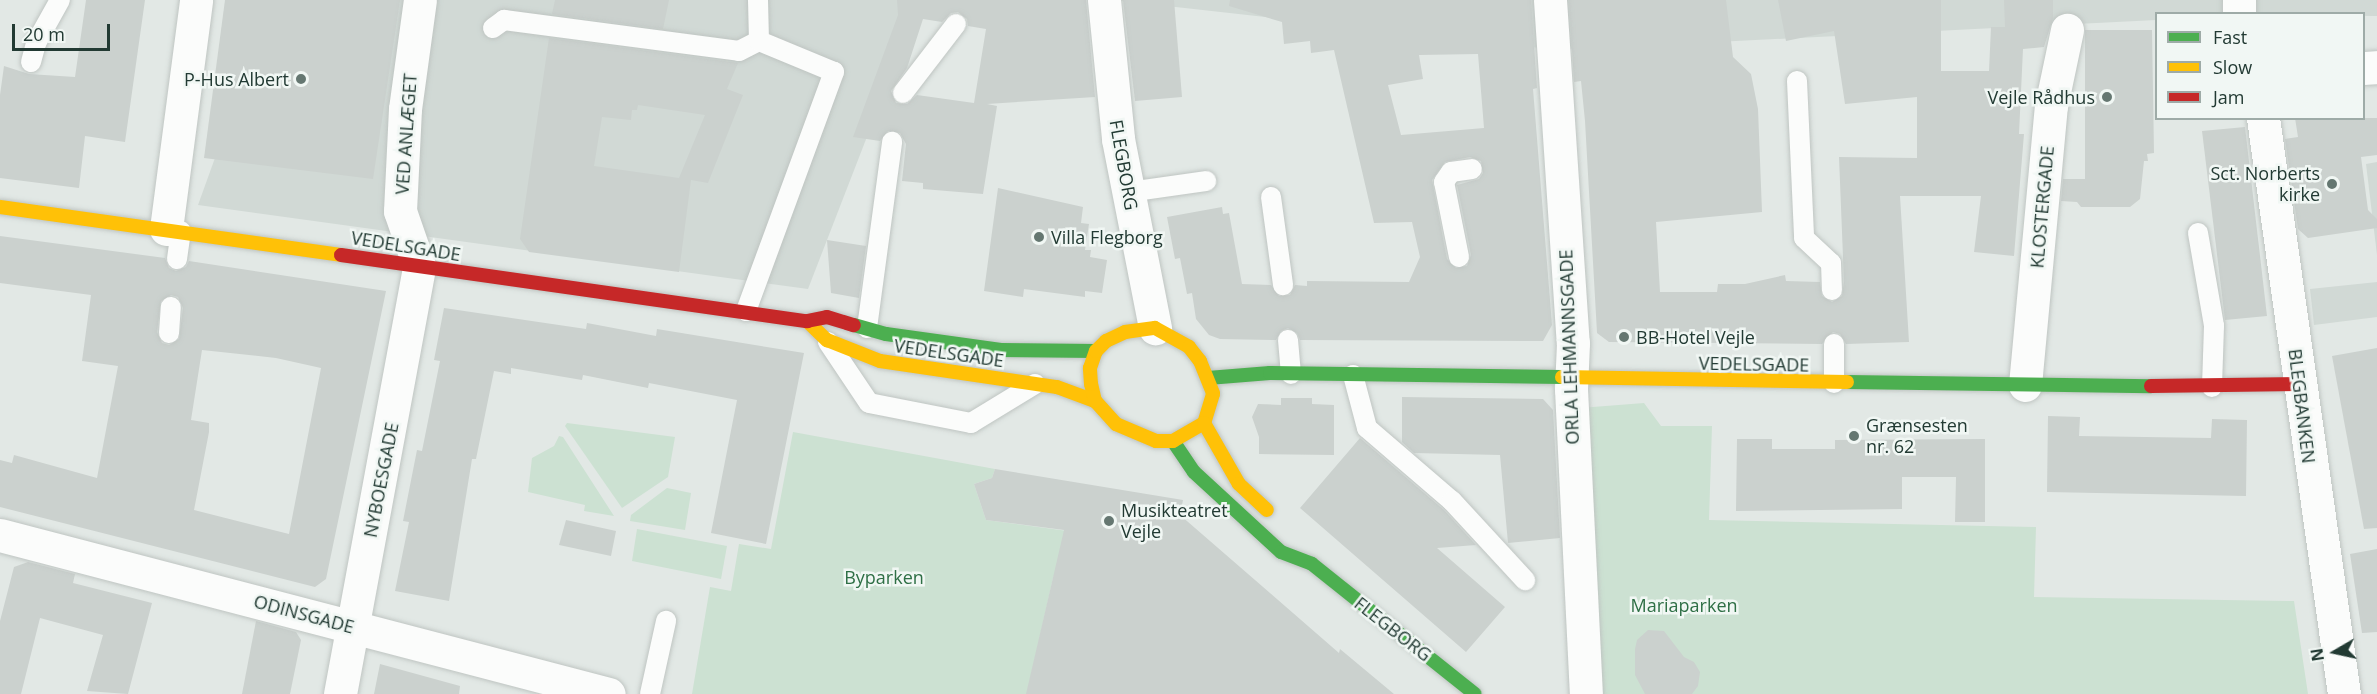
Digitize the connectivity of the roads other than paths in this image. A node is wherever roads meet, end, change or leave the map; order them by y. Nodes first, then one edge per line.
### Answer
1 (60, 0) edge
2 (196, 0) edge
3 (420, 0) edge
4 (758, 0) edge
5 (1104, 0) edge
6 (1550, 0) edge
7 (956, 24) dead end
8 (493, 28) dead end
9 (2067, 30) dead end
10 (759, 41) junction
11 (31, 62) dead end
12 (1797, 81) dead end
13 (903, 93) dead end
14 (2264, 120) edge
15 (892, 142) dead end
16 (1472, 169) dead end
17 (1206, 180) dead end
18 (1129, 192) junction
19 (1271, 197) dead end
20 (0, 207) edge
21 (174, 230) junction
22 (2198, 233) dead end
23 (1459, 257) dead end
24 (177, 259) dead end
25 (419, 266) junction
26 (1282, 285) dead end
27 (1832, 290) dead end
28 (171, 307) dead end
29 (746, 311) junction
30 (807, 321) junction
31 (867, 328) junction
32 (1155, 328) junction
33 (169, 333) dead end
34 (827, 340) junction
35 (1288, 340) dead end
36 (1834, 344) dead end
37 (1096, 351) junction
38 (1291, 374) junction
39 (1353, 375) junction
40 (1208, 378) junction
41 (1571, 379) junction
42 (1834, 383) junction
43 (1036, 384) junction
44 (2299, 384) junction
45 (2025, 385) junction
46 (2212, 387) junction
47 (1095, 401) junction
48 (1204, 423) junction
49 (1173, 441) junction
50 (1282, 523) dead end
51 (0, 535) edge
52 (1303, 547) dead end
53 (1312, 564) junction
54 (1525, 580) dead end
55 (666, 621) dead end
56 (353, 627) junction
57 (340, 694) edge
58 (609, 694) edge
59 (650, 694) edge
60 (1475, 694) edge
61 (1586, 694) edge
62 (2344, 694) edge

1 - 11 lane
2 - 21 street
3 - 25 street, VED ANLÆGET
4 - 10 lane
5 - 18 street, FLEGBORG
6 - 41 street, ORLA LEHMANNSGADE
7 - 13 lane
8 - 10 lane
9 - 45 street, KLOSTERGADE
10 - 29 lane
12 - 27 lane
14 - 44 street, BLEGBANKEN
15 - 31 lane
16 - 23 lane
17 - 18 lane
18 - 32 street, FLEGBORG
19 - 26 lane
20 - 21 main road, VEDELSGADE
21 - 24 lane
21 - 25 main road, VEDELSGADE
22 - 46 lane
25 - 29 main road, VEDELSGADE
25 - 56 street, NYBOESGADE
28 - 33 lane
29 - 30 main road, VEDELSGADE
30 - 31 main road, VEDELSGADE
30 - 34 main road, VEDELSGADE
31 - 37 main road, VEDELSGADE
32 - 37 main road
32 - 40 main road
34 - 43 main road, VEDELSGADE
34 - 43 lane
35 - 38 lane
36 - 42 lane
37 - 47 main road
38 - 39 main road, VEDELSGADE
38 - 40 main road, VEDELSGADE
39 - 41 main road, VEDELSGADE
39 - 54 lane
40 - 48 main road
41 - 42 main road, VEDELSGADE
41 - 61 street, ORLA LEHMANNSGADE
42 - 45 main road, VEDELSGADE
43 - 47 main road, VEDELSGADE
44 - 46 main road, VEDELSGADE
44 - 62 street, BLEGBANKEN
45 - 46 main road, VEDELSGADE
47 - 49 main road
48 - 49 main road
48 - 50 main road
49 - 53 main road, FLEGBORG
51 - 56 street, ODINSGADE
52 - 53 main road, FLEGBORG
53 - 60 main road, FLEGBORG
55 - 59 lane
56 - 57 street, NYBOESGADE
56 - 58 street, ODINSGADE

